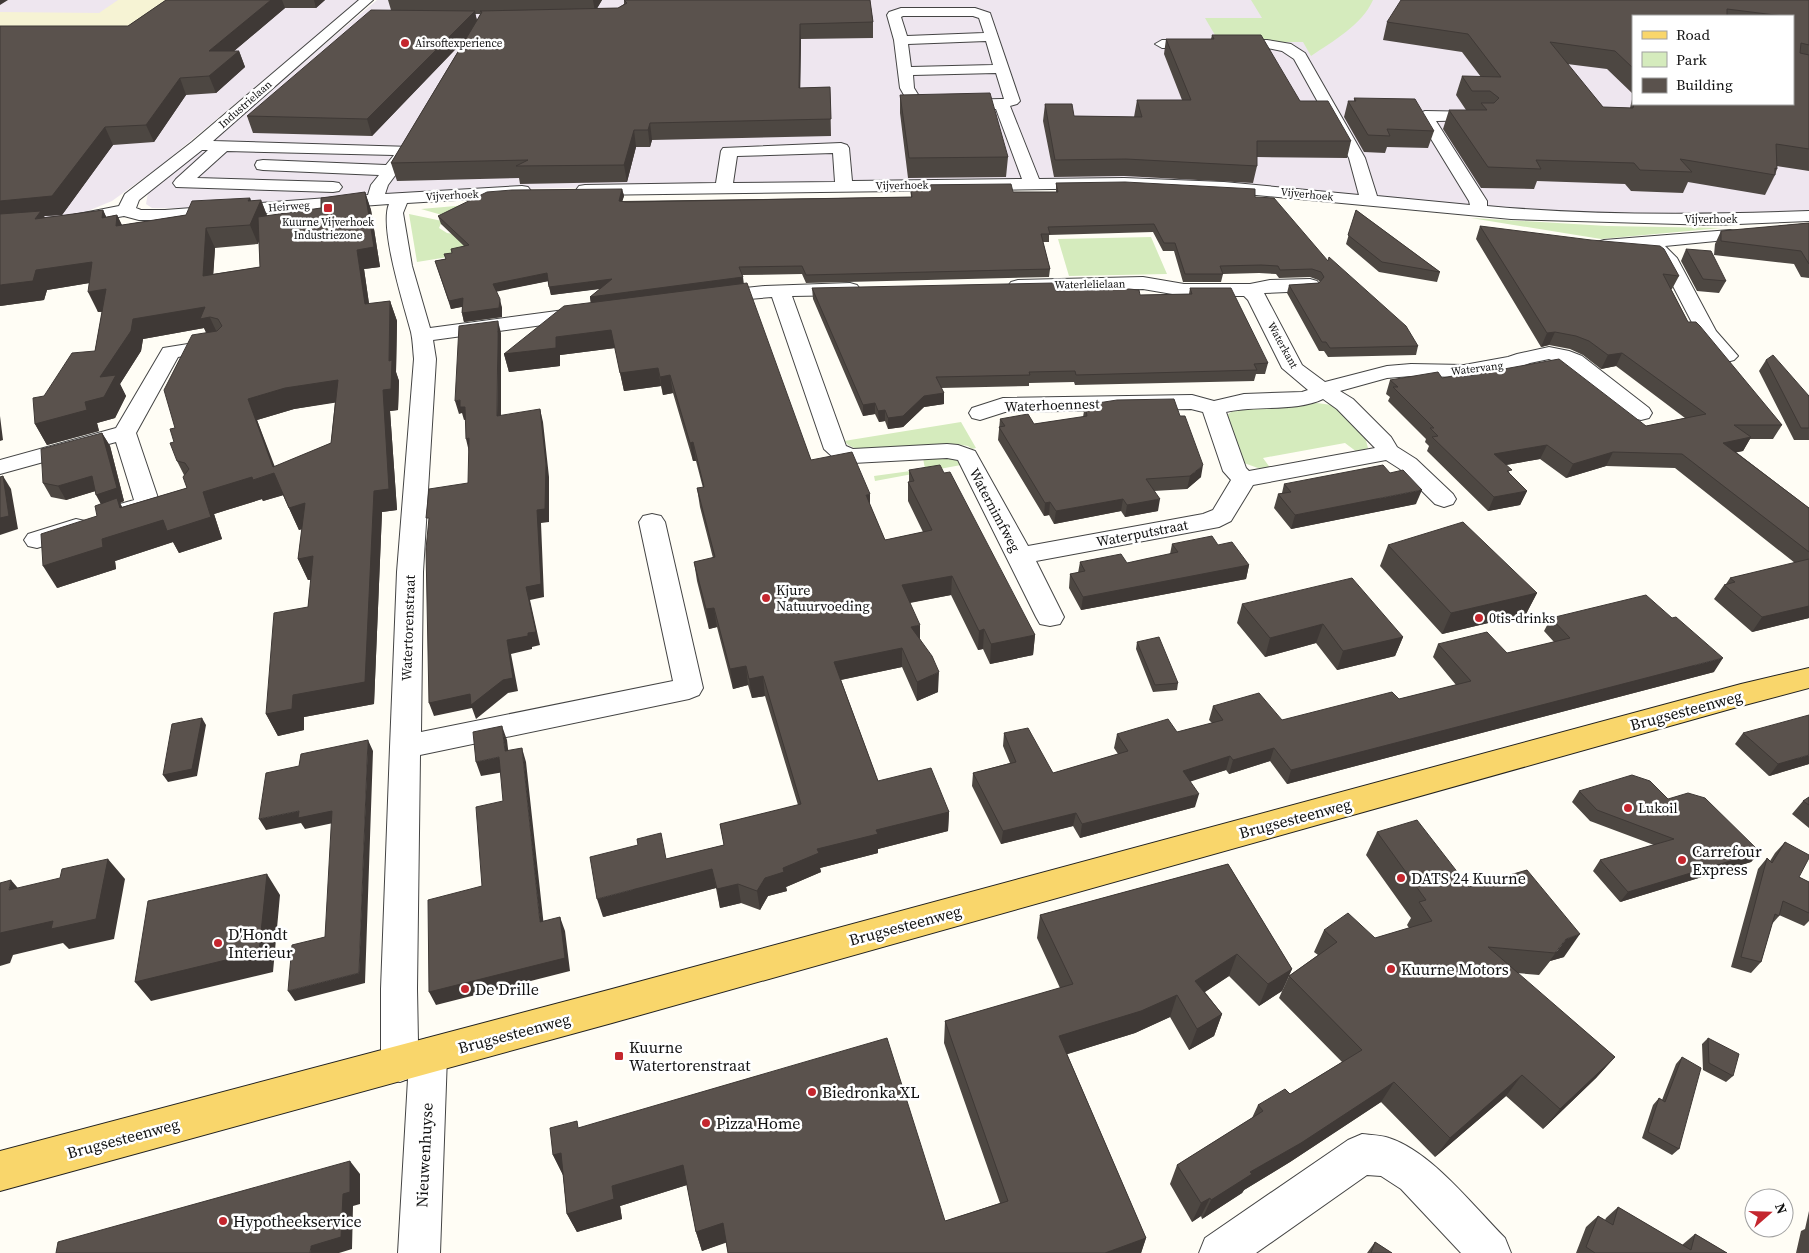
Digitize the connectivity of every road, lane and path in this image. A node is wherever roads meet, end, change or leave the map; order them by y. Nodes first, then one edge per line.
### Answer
1 (367, 0) edge
2 (347, 17) junction
3 (368, 18) edge
4 (992, 37) junction
5 (901, 40) junction
6 (1162, 44) dead end
7 (978, 53) dead end
8 (996, 53) junction
9 (1002, 69) junction
10 (906, 71) junction
11 (907, 88) junction
12 (927, 88) dead end
13 (1002, 104) junction
14 (1483, 117) edge
15 (198, 145) junction
16 (224, 145) junction
17 (204, 164) junction
18 (223, 164) dead end
19 (243, 165) dead end
20 (823, 166) dead end
21 (842, 166) junction
22 (726, 169) junction
23 (746, 169) dead end
24 (392, 170) junction
25 (1032, 183) junction
26 (844, 186) junction
27 (724, 188) junction
28 (570, 190) edge
29 (542, 191) edge
30 (377, 194) junction
31 (400, 198) junction
32 (1370, 201) junction
33 (1404, 204) junction
34 (126, 210) junction
35 (1480, 211) junction
36 (1809, 216) edge
37 (1778, 218) junction
38 (0, 227) edge
39 (1499, 230) edge
40 (1651, 243) junction
41 (1586, 245) edge
42 (1310, 285) edge
43 (995, 286) edge
44 (867, 289) edge
45 (1250, 290) junction
46 (782, 292) junction
47 (700, 298) edge
48 (602, 310) edge
49 (422, 335) junction
50 (219, 345) edge
51 (1727, 356) edge
52 (1326, 391) junction
53 (1213, 408) junction
54 (980, 413) dead end
55 (1641, 413) dead end
56 (125, 433) junction
57 (1388, 451) junction
58 (0, 466) edge
59 (1244, 479) junction
60 (171, 496) edge
61 (1444, 499) dead end
62 (148, 504) junction
63 (652, 522) dead end
64 (37, 540) dead end
65 (1020, 556) junction
66 (1050, 617) dead end
67 (1809, 678) edge
68 (405, 747) junction
69 (414, 1060) junction
70 (0, 1171) edge
71 (419, 1253) edge
72 (1220, 1253) edge
73 (1490, 1253) edge

1 - 2 street, Industrielaan
2 - 3 street
2 - 15 street, Industrielaan
4 - 5 street
4 - 5 street
4 - 8 street
5 - 10 street
6 - 32 street
7 - 8 street
8 - 9 street
9 - 10 street
9 - 13 street
10 - 11 street
11 - 12 street
11 - 13 street
13 - 25 street
14 - 35 street
15 - 16 street
15 - 34 street, Industrielaan
16 - 17 street
16 - 24 street
17 - 18 street
17 - 30 street
19 - 24 street
20 - 21 street
21 - 22 street
21 - 26 street
22 - 23 street
22 - 27 street
24 - 30 street
25 - 26 street, Vijverhoek
25 - 32 street, Vijverhoek
26 - 27 street, Vijverhoek
27 - 28 street, Vijverhoek
29 - 31 street, Vijverhoek
30 - 31 street, Heirweg
30 - 34 street, Heirweg
31 - 49 street, Watertorenstraat
32 - 33 street, Vijverhoek
33 - 35 street, Vijverhoek
33 - 39 street, Vijverhoek
34 - 38 street, Heirweg
35 - 37 street, Vijverhoek
36 - 37 street, Vijverhoek
37 - 40 street, Vijverhoek
40 - 41 street, Vijverhoek
40 - 51 street
42 - 45 street, Waterlelielaan
43 - 45 street, Waterlelielaan
44 - 46 street
45 - 52 street, Waterkant
46 - 47 street
46 - 65 street, Waternimfweg
48 - 49 street
49 - 68 street, Watertorenstraat
50 - 56 street
52 - 53 street, Waterhoennest
52 - 55 street, Watervang
52 - 57 street
53 - 54 street, Waterhoennest
53 - 59 street
56 - 58 street
56 - 62 street
57 - 59 street
57 - 61 street
59 - 65 street, Waterputstraat
60 - 62 street
62 - 64 street
63 - 68 street
65 - 66 street, Waternimfweg
67 - 69 main road, Brugsesteenweg
68 - 69 street, Watertorenstraat
69 - 70 main road, Brugsesteenweg
69 - 71 street, Nieuwenhuyse
72 - 73 street

